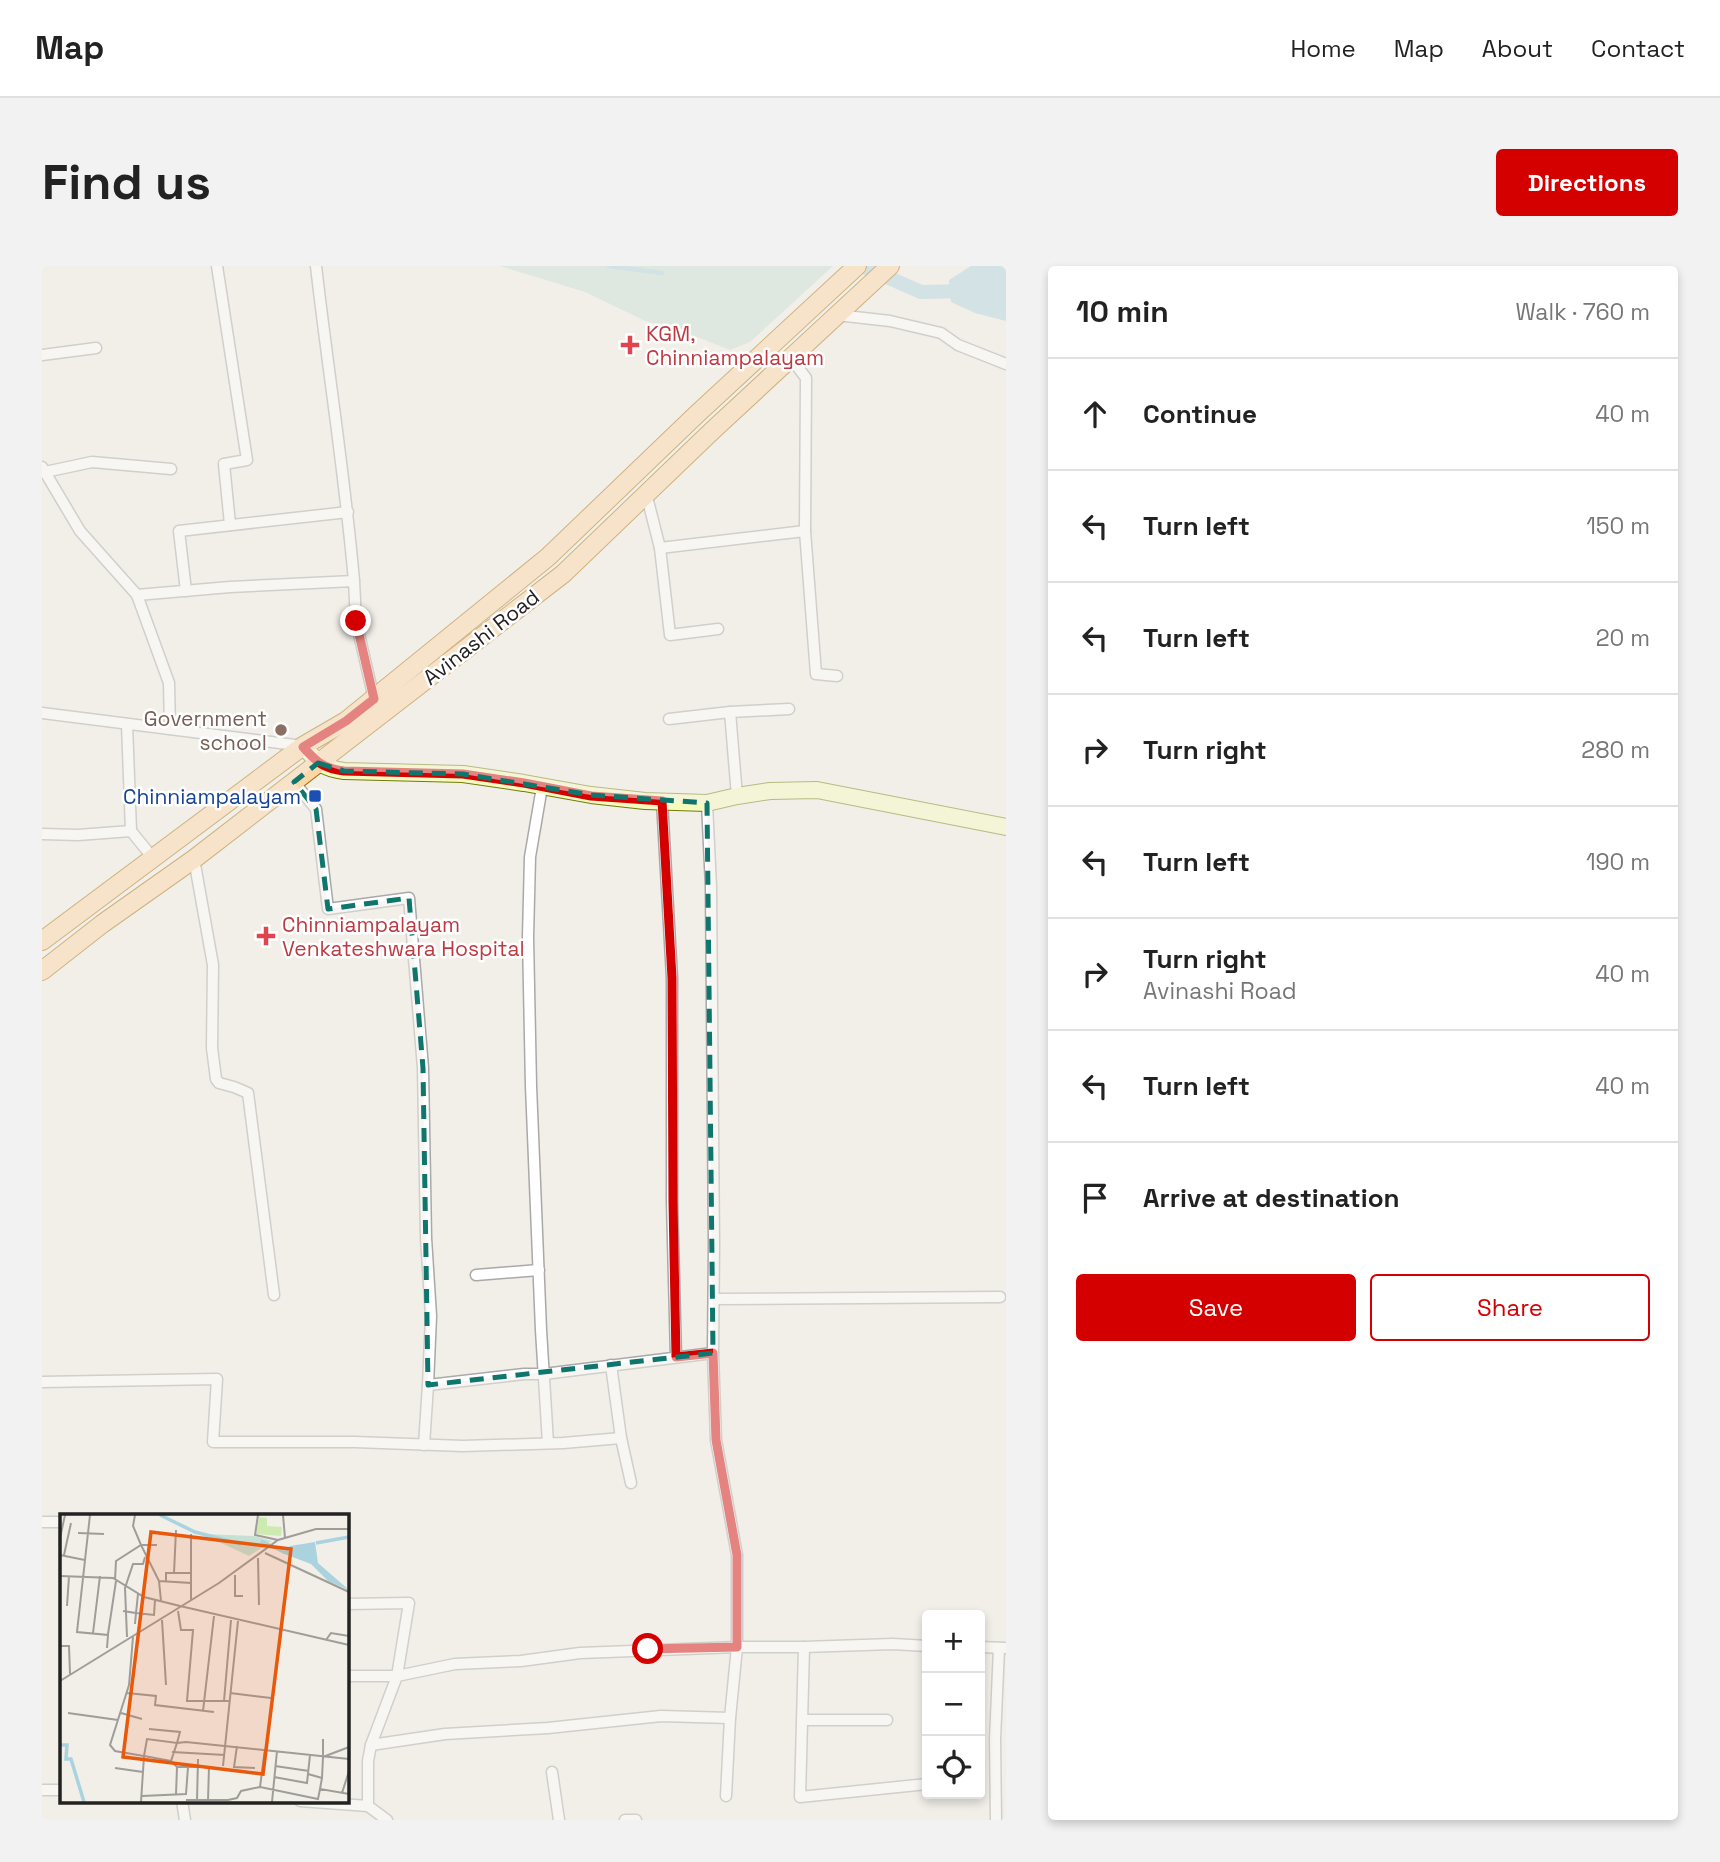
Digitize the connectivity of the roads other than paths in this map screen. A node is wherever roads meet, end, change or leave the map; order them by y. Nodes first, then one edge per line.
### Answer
1 (217, 266) edge
2 (316, 266) edge
3 (857, 266) edge
4 (890, 266) edge
5 (837, 315) junction
6 (96, 348) dead end
7 (44, 355) edge
8 (791, 358) junction
9 (1006, 364) edge
10 (44, 469) edge
11 (171, 469) dead end
12 (646, 493) junction
13 (348, 512) junction
14 (230, 524) junction
15 (805, 531) junction
16 (660, 548) junction
17 (354, 581) junction
18 (186, 591) junction
19 (137, 595) junction
20 (718, 629) dead end
21 (837, 676) dead end
22 (374, 699) junction
23 (789, 709) dead end
24 (730, 712) junction
25 (42, 713) edge
26 (669, 719) dead end
27 (127, 724) junction
28 (170, 729) junction
29 (303, 747) junction
30 (318, 763) junction
31 (294, 782) junction
32 (542, 787) junction
33 (737, 796) junction
34 (662, 801) junction
35 (707, 803) junction
36 (1006, 827) edge
37 (131, 831) junction
38 (42, 834) edge
39 (153, 858) junction
40 (194, 859) junction
41 (42, 941) edge
42 (42, 971) edge
43 (538, 1270) junction
44 (476, 1275) dead end
45 (274, 1295) dead end
46 (1000, 1297) dead end
47 (714, 1299) junction
48 (713, 1353) junction
49 (676, 1357) junction
50 (611, 1365) junction
51 (544, 1374) junction
52 (42, 1382) edge
53 (428, 1385) junction
54 (621, 1438) junction
55 (548, 1443) junction
56 (424, 1445) junction
57 (631, 1483) dead end
58 (42, 1522) edge
59 (60, 1522) edge
60 (348, 1604) edge
61 (922, 1646) edge
62 (737, 1647) junction
63 (804, 1647) junction
64 (1002, 1648) edge
65 (348, 1676) edge
66 (397, 1676) junction
67 (730, 1718) junction
68 (803, 1720) junction
69 (887, 1720) dead end
70 (371, 1745) junction
71 (552, 1772) dead end
72 (922, 1785) edge
73 (42, 1790) edge
74 (60, 1790) edge
75 (726, 1796) dead end
76 (182, 1802) edge
77 (314, 1802) edge
78 (368, 1806) junction
79 (185, 1820) edge
80 (387, 1820) edge
81 (559, 1820) edge
82 (625, 1820) edge
83 (636, 1820) edge
84 (996, 1820) edge

1 - 14 street
2 - 13 street
3 - 22 main road, Avinashi Road
4 - 5 main road, Avinashi Road
5 - 8 main road, Avinashi Road
5 - 9 street
6 - 7 street
8 - 12 main road, Avinashi Road
8 - 15 street
10 - 11 street
10 - 19 street
12 - 16 street
12 - 30 main road, Avinashi Road
13 - 14 street
13 - 17 street
14 - 18 street
15 - 16 street
15 - 21 street
16 - 20 street
17 - 18 street
17 - 22 street
18 - 19 street
19 - 28 street
22 - 29 main road, Avinashi Road
23 - 24 street
24 - 26 street
24 - 33 street
25 - 27 street
27 - 28 street
27 - 37 street
28 - 29 street
29 - 30 main road
29 - 39 main road, Avinashi Road
30 - 31 main road, Avinashi Road
30 - 32 main road
31 - 40 main road, Avinashi Road
31 - 53 street
32 - 34 main road
32 - 43 street
33 - 35 main road
33 - 36 main road
34 - 35 main road
34 - 49 street
35 - 47 street
37 - 38 street
37 - 39 street
39 - 41 main road, Avinashi Road
40 - 42 main road, Avinashi Road
40 - 45 street
43 - 44 street
43 - 51 street
46 - 47 street
47 - 48 street
48 - 49 street
48 - 62 street
49 - 50 street
50 - 51 street
50 - 54 street
51 - 53 street
51 - 55 street
52 - 56 street
53 - 56 street
54 - 55 street
54 - 57 street
55 - 56 street
58 - 59 street
60 - 66 street
61 - 63 street
62 - 63 street
62 - 66 street
62 - 67 street
63 - 68 street
64 - 84 street
65 - 66 street
66 - 70 street
67 - 70 street
67 - 75 street
68 - 69 street
68 - 72 street
70 - 78 street
71 - 81 street
73 - 74 street
76 - 79 street
77 - 78 street
78 - 80 street
82 - 83 street

